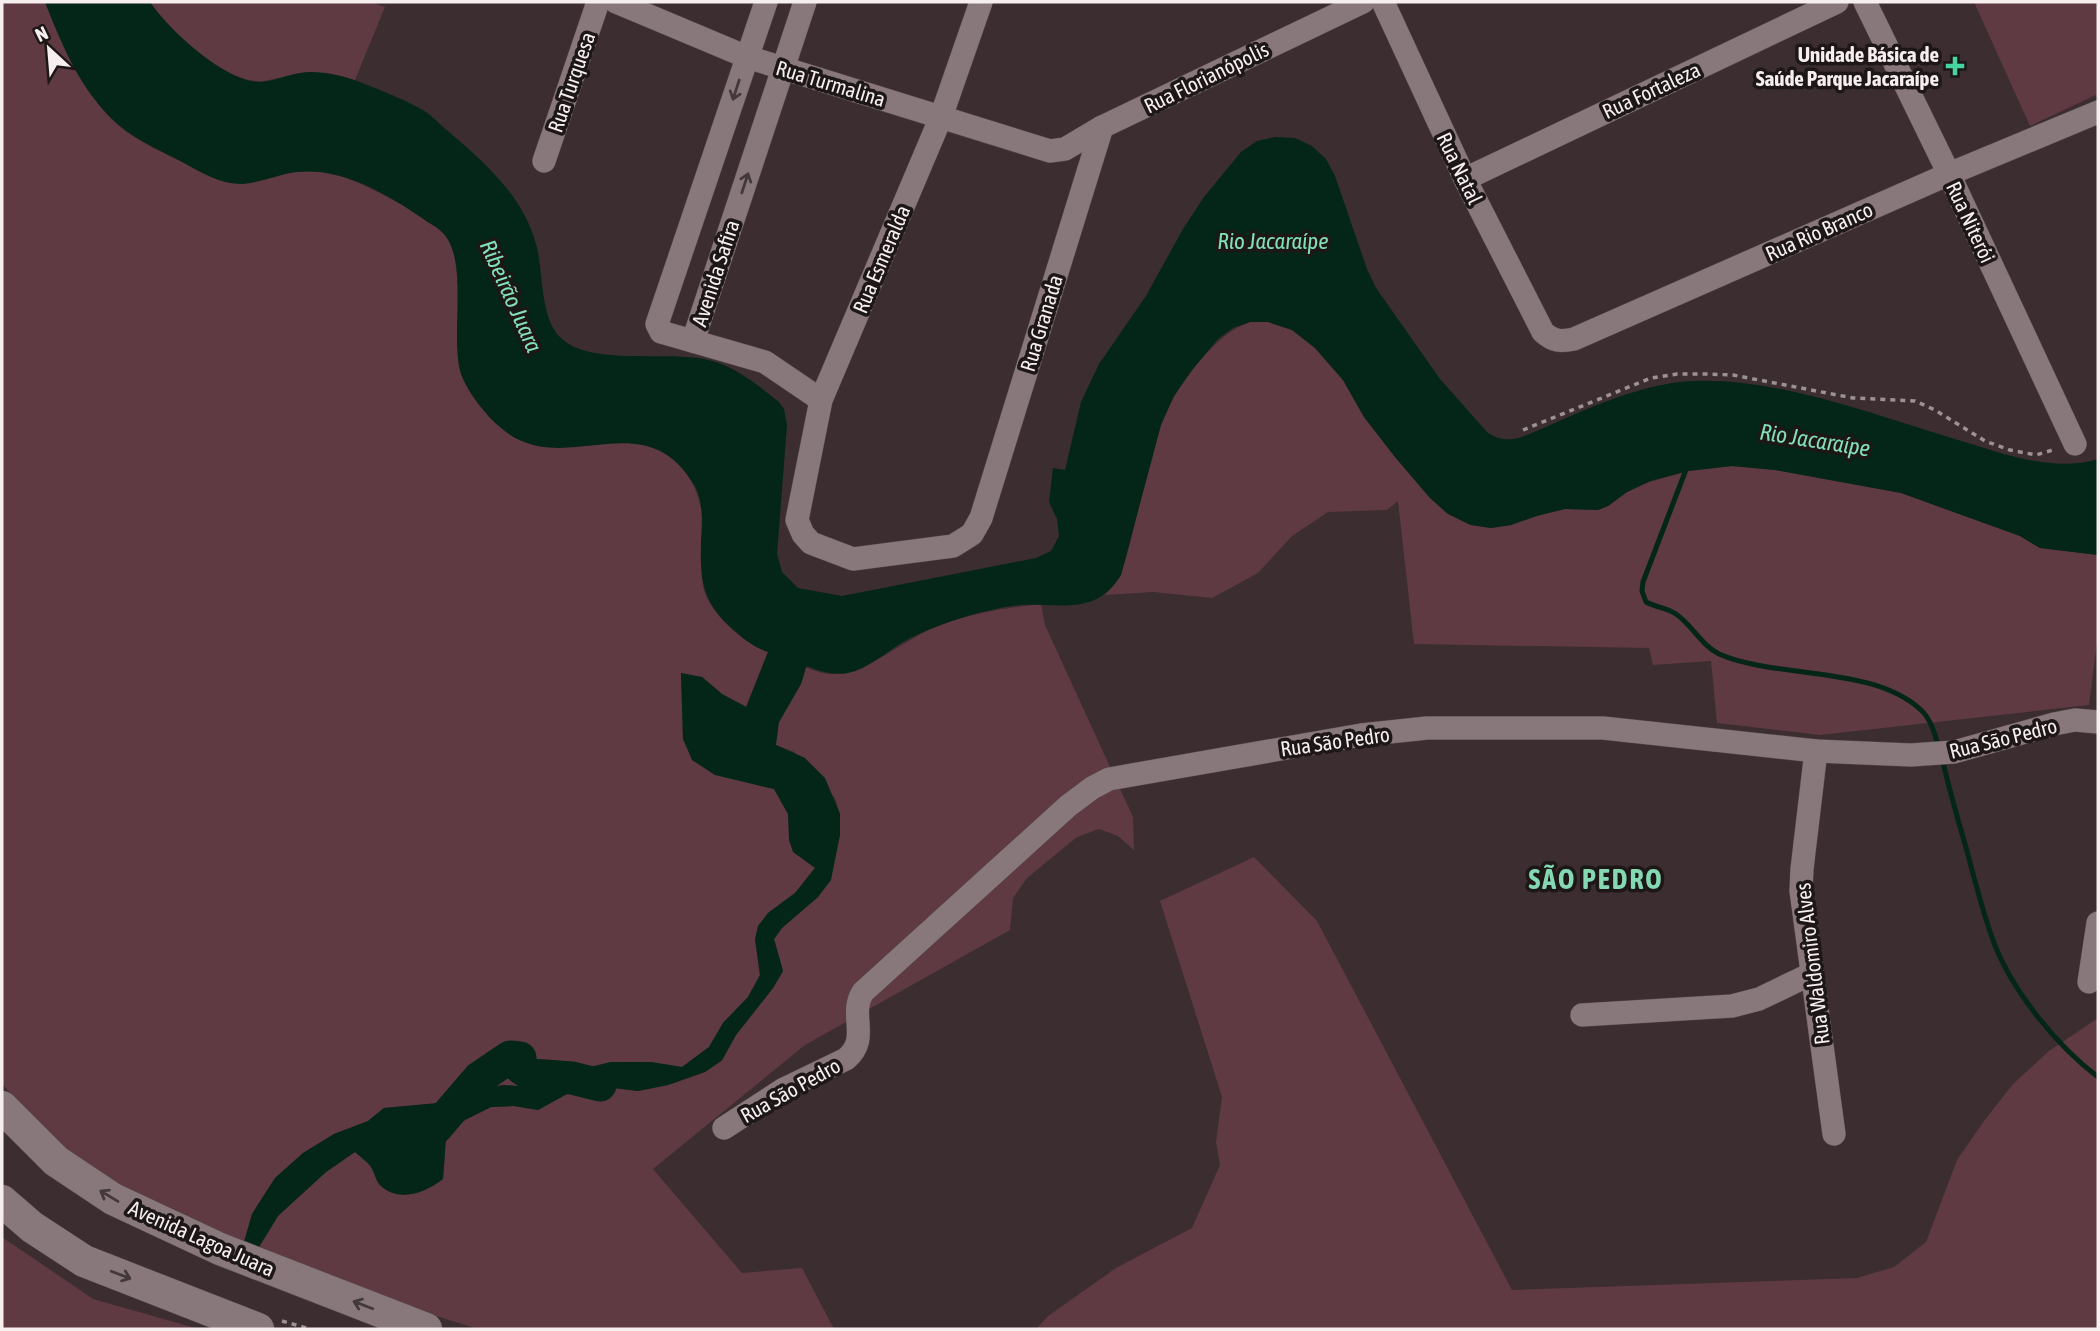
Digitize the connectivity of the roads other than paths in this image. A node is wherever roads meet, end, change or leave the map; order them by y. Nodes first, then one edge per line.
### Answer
1 (598, 2) edge
2 (616, 2) edge
3 (766, 2) edge
4 (805, 2) edge
5 (981, 2) edge
6 (1363, 2) edge
7 (1382, 2) edge
8 (1837, 2) edge
9 (1865, 2) edge
10 (747, 57) junction
11 (783, 68) junction
12 (2098, 112) edge
13 (941, 117) junction
14 (1102, 127) junction
15 (1050, 151) joint
16 (544, 162) dead end
17 (1949, 174) junction
18 (1465, 179) junction
19 (1543, 332) joint
20 (693, 341) junction
21 (821, 400) junction
22 (2074, 444) road end
23 (797, 520) joint
24 (2098, 722) edge
25 (1816, 751) junction
26 (2098, 923) edge
27 (1811, 974) junction
28 (2089, 982) dead end
29 (1581, 1015) dead end
30 (2, 1107) edge
31 (724, 1128) dead end
32 (1834, 1135) dead end
33 (2, 1201) edge
34 (258, 1329) edge
35 (426, 1329) edge

1 - 16 street, Rua Turquesa
2 - 10 street, Rua Turmalina
3 - 10 street, Avenida Safira
4 - 11 street, Avenida Safira
5 - 13 street, Rua Esmeralda
6 - 14 street, Rua Florianópolis
7 - 18 street, Rua Natal
8 - 18 street, Rua Fortaleza
9 - 17 street, Rua Niterói
10 - 11 street, Rua Turmalina
10 -> 20 street, Avenida Safira
11 - 13 street, Rua Turmalina
20 -> 11 street, Avenida Safira
12 - 17 street, Rua Rio Branco
13 - 15 street, Rua Turmalina
13 - 21 street, Rua Esmeralda
14 - 15 street, Rua Florianópolis
14 - 23 street, Rua Granada
17 - 19 street, Rua Rio Branco
17 - 22 street, Rua Niterói
18 - 19 street, Rua Natal
20 - 21 street
21 - 23 street, Rua Esmeralda
24 - 25 street, Rua São Pedro
25 - 27 street, Rua Waldomiro Alves
25 - 31 street, Rua São Pedro
26 - 28 street
27 - 29 street
27 - 32 street, Rua Waldomiro Alves
35 -> 30 main road, Avenida Lagoa Juara
33 -> 34 main road

